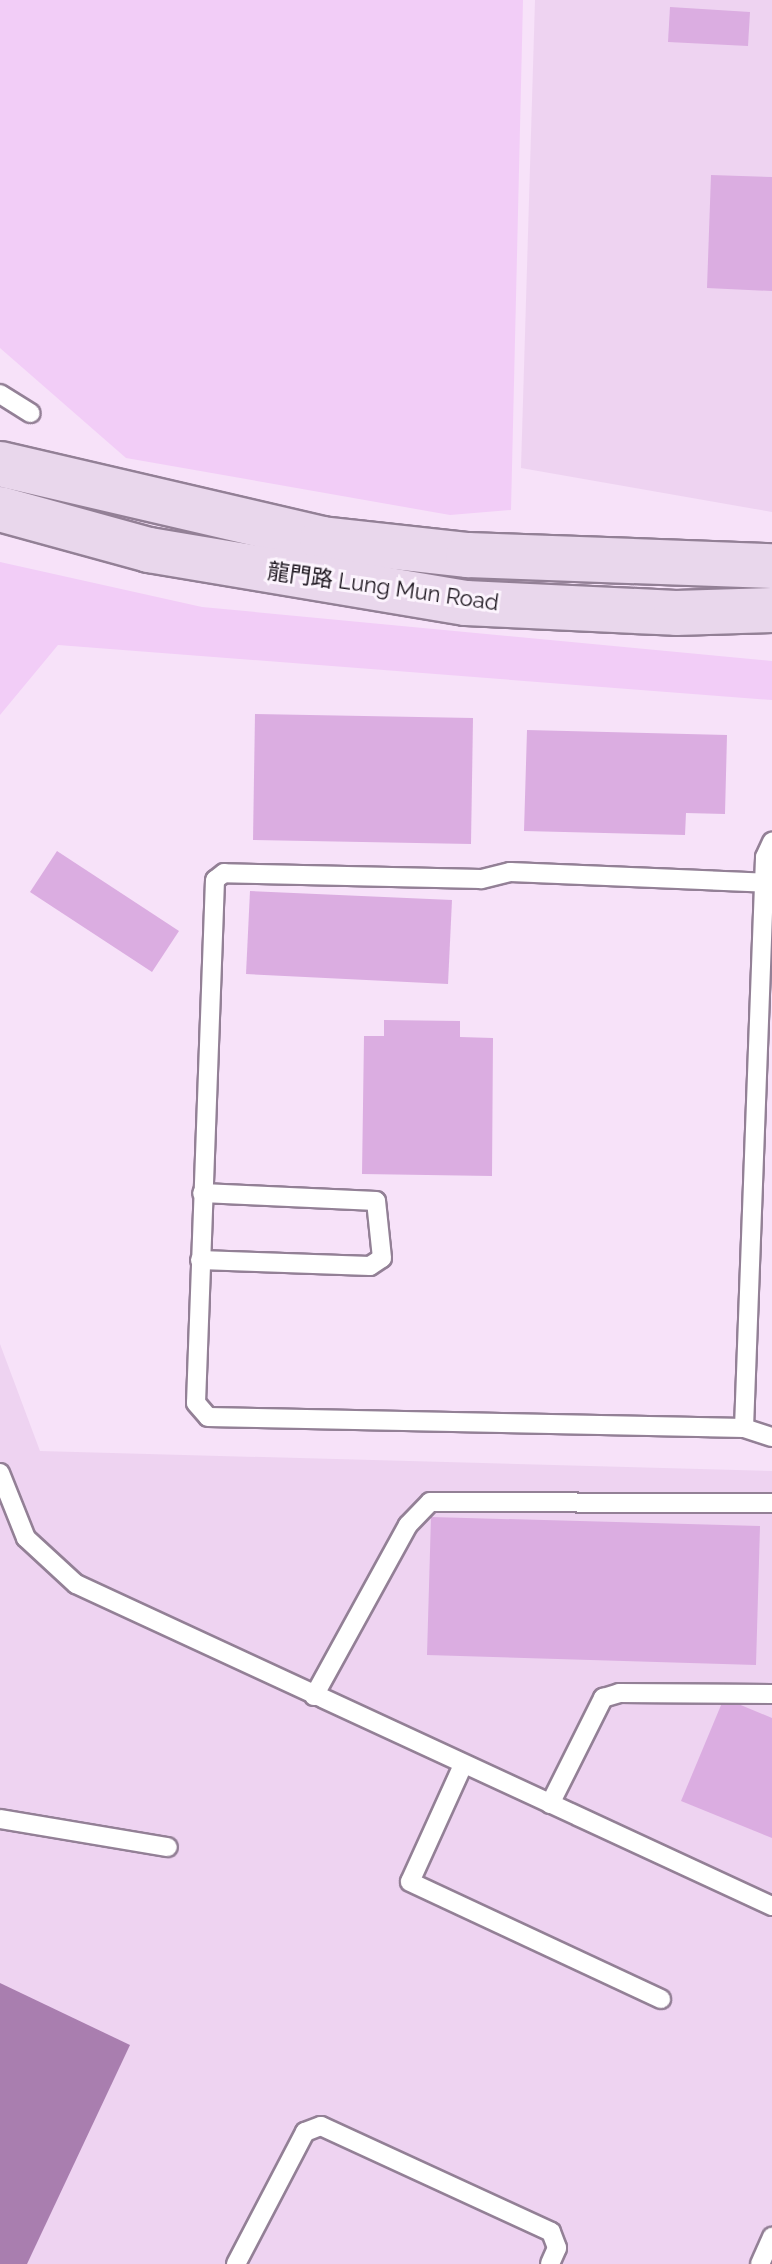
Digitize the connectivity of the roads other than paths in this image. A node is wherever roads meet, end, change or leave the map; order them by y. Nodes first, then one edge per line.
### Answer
1 (0, 394) edge
2 (31, 413) dead end
3 (0, 464) edge
4 (0, 509) edge
5 (772, 566) edge
6 (772, 610) edge
7 (772, 842) edge
8 (768, 883) edge
9 (202, 1193) junction
10 (200, 1260) junction
11 (744, 1428) junction
12 (772, 1437) edge
13 (0, 1473) edge
14 (772, 1503) edge
15 (772, 1694) edge
16 (314, 1696) junction
17 (463, 1765) junction
18 (550, 1804) junction
19 (0, 1819) edge
20 (168, 1847) dead end
21 (772, 1906) edge
22 (661, 1999) dead end
23 (772, 2237) edge
24 (236, 2264) edge
25 (550, 2264) edge
26 (760, 2264) edge

1 - 2 lane
3 - 5 main road, 龍門路 Lung Mun Road
4 - 6 main road, 龍門路 Lung Mun Road
7 - 8 lane
8 - 9 lane
8 - 11 lane
9 - 10 lane
9 - 10 lane
10 - 11 lane
11 - 12 lane
13 - 16 lane
14 - 16 lane
15 - 18 lane
16 - 17 lane
17 - 18 lane
17 - 22 lane
18 - 21 lane
19 - 20 lane
23 - 26 lane
24 - 25 lane

